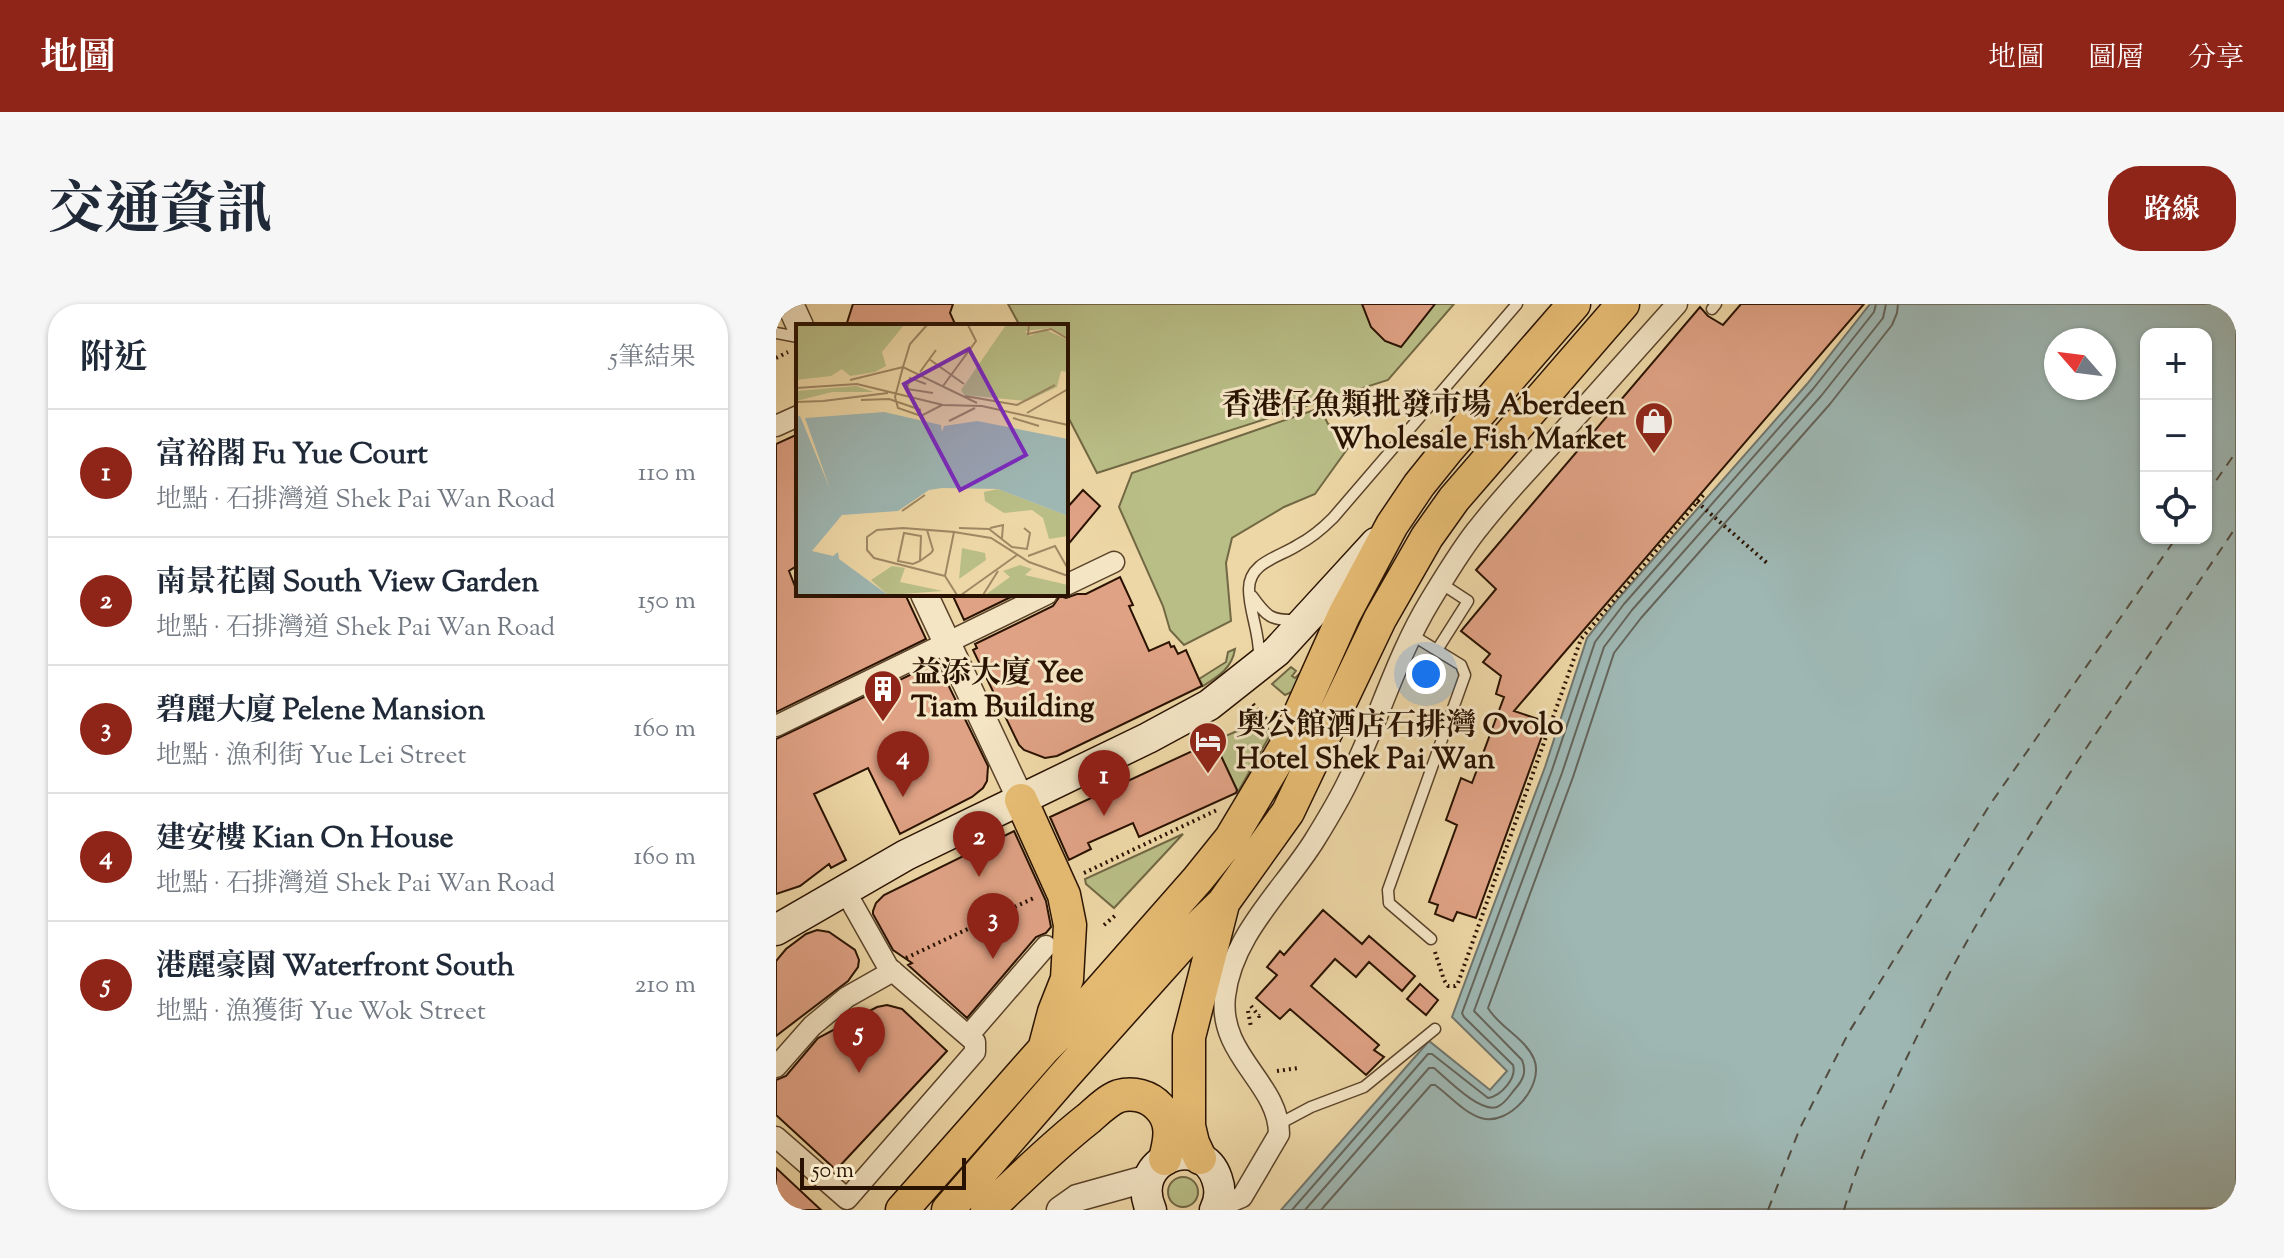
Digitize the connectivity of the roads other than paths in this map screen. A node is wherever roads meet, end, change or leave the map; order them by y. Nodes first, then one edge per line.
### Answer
1 (790, 304) edge
2 (1517, 304) edge
3 (1574, 304) edge
4 (1623, 304) edge
5 (1677, 304) edge
6 (799, 324) edge
7 (776, 333) edge
8 (796, 337) edge
9 (796, 417) edge
10 (776, 426) edge
11 (1392, 525) junction
12 (1114, 562) dead end
13 (1068, 584) edge
14 (1442, 584) junction
15 (1249, 587) junction
16 (925, 596) edge
17 (1043, 596) edge
18 (1306, 619) junction
19 (1412, 635) junction
20 (947, 642) junction
21 (1437, 650) junction
22 (1256, 669) junction
23 (776, 726) edge
24 (1021, 800) junction
25 (844, 889) junction
26 (1223, 903) junction
27 (776, 930) edge
28 (1431, 939) road end
29 (1046, 946) dead end
30 (895, 966) junction
31 (1435, 1029) dead end
32 (968, 1036) junction
33 (1044, 1049) junction
34 (776, 1067) edge
35 (1279, 1124) junction
36 (776, 1137) edge
37 (1207, 1165) junction
38 (1255, 1172) junction
39 (1153, 1187) edge
40 (1215, 1209) edge
41 (902, 1210) edge
42 (948, 1210) edge
43 (987, 1210) edge
44 (1060, 1210) edge

1 - 6 street
2 - 15 lane
3 - 11 main road
4 - 26 main road
5 - 14 street
7 - 8 lane
9 - 10 street
11 - 18 main road
11 - 33 main road
12 - 13 street
14 - 19 street
14 - 21 lane
15 - 18 lane
15 - 22 lane
16 - 20 street
17 - 20 street
18 - 22 main road
19 - 21 lane
19 - 35 street
20 - 23 street
20 - 24 street
21 - 28 lane
22 - 24 main road
24 - 25 main road
24 - 33 main road
25 - 27 main road
25 - 30 street
26 - 37 main road
26 - 42 main road
29 - 32 street
30 - 32 street
30 - 34 street
31 - 35 lane
32 - 36 street
33 - 41 main road
35 - 38 street
37 - 38 street
37 - 39 main road
37 - 40 main road
38 - 40 street
39 - 43 main road
39 - 44 street

